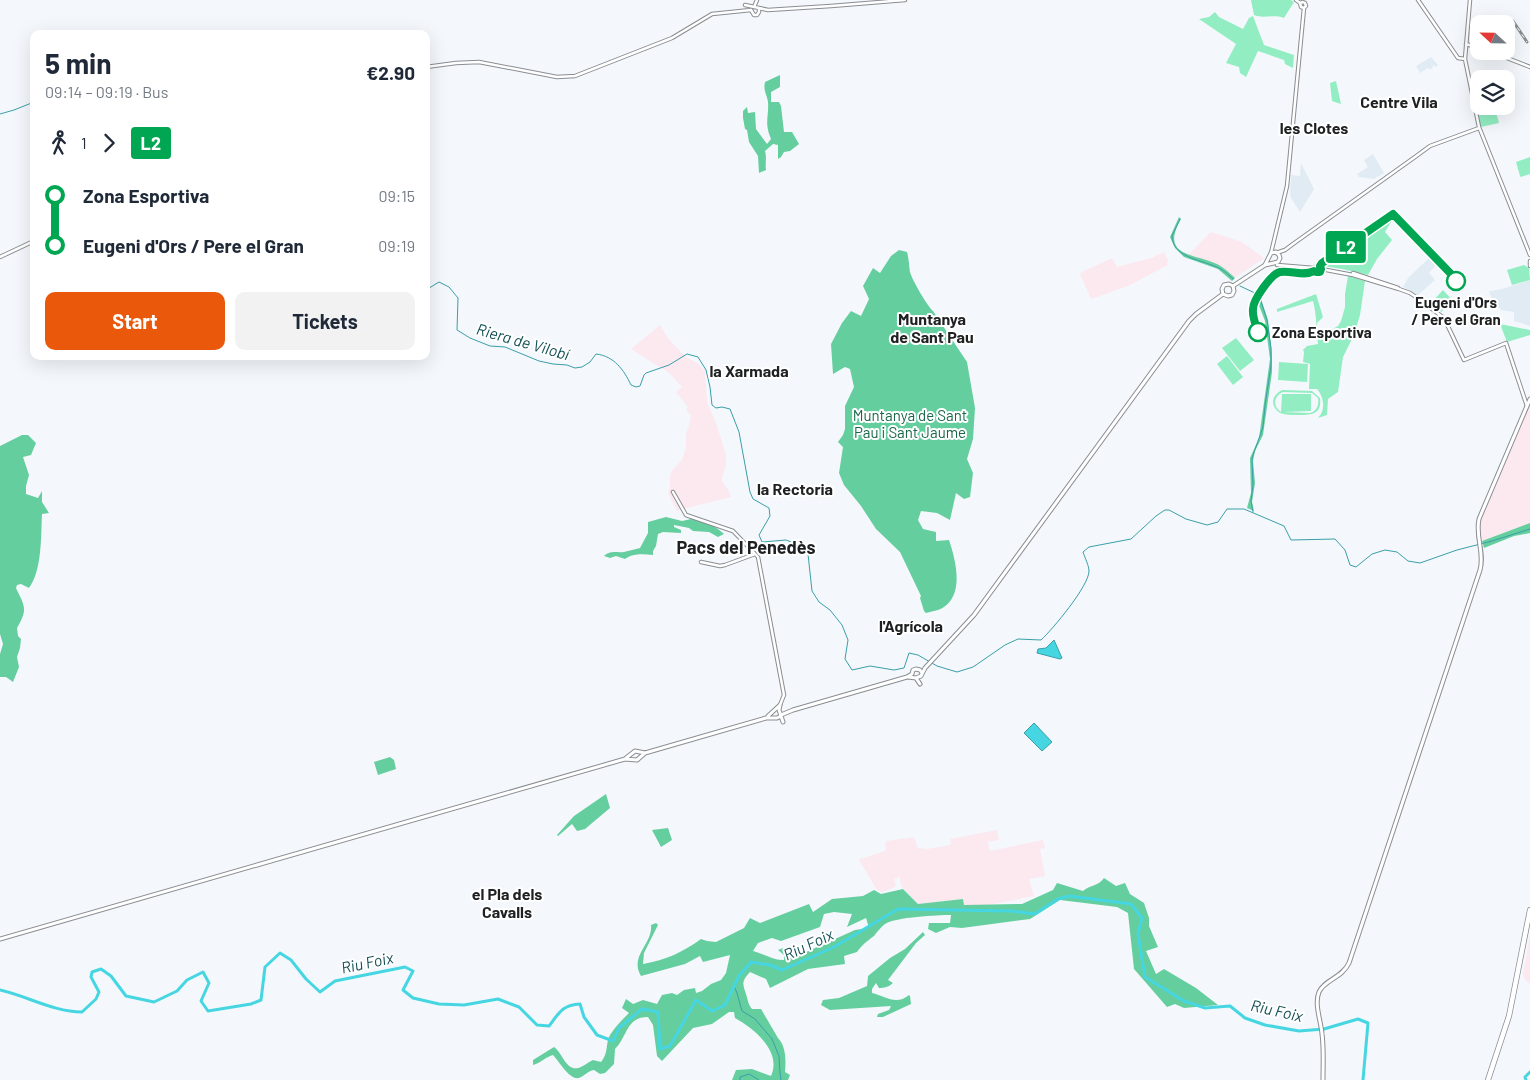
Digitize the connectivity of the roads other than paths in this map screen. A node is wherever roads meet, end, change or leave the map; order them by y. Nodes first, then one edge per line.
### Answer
1 (758, 0) edge
2 (905, 0) edge
3 (1296, 0) edge
4 (1418, 0) edge
5 (1470, 0) edge
6 (754, 8) junction
7 (768, 10) junction
8 (758, 14) junction
9 (1466, 44) junction
10 (1470, 45) edge
11 (1465, 59) junction
12 (1512, 60) edge
13 (430, 66) edge
14 (1530, 67) edge
15 (1479, 128) junction
16 (30, 243) edge
17 (1285, 250) junction
18 (1273, 254) junction
19 (1530, 255) edge
20 (0, 257) edge
21 (1280, 258) junction
22 (1530, 262) edge
23 (1274, 264) junction
24 (1264, 265) junction
25 (1283, 265) junction
26 (1530, 266) edge
27 (1314, 268) junction
28 (1321, 268) junction
29 (1233, 286) junction
30 (1223, 294) junction
31 (1530, 399) edge
32 (1527, 406) junction
33 (673, 492) dead end
34 (755, 554) junction
35 (701, 562) dead end
36 (780, 704) joint
37 (778, 714) junction
38 (632, 754) junction
39 (640, 755) junction
40 (626, 758) junction
41 (632, 759) junction
42 (1530, 910) edge
43 (0, 939) edge
44 (1324, 1080) edge
45 (1488, 1080) edge

1 - 6 street
2 - 7 street
3 - 18 street
4 - 11 street
5 - 9 street
6 - 7 street
6 - 8 street
6 - 8 street
6 - 13 street
7 - 8 street
9 - 10 street
9 - 11 street
11 - 15 street
12 - 14 street
15 - 17 street
15 - 19 street
16 - 20 street
17 - 18 street
17 - 21 street
18 - 21 main road
18 - 23 main road
18 - 24 main road
21 - 23 main road
21 - 25 street
22 - 26 street
23 - 24 main road
23 - 25 street
24 - 29 main road
25 - 27 street
27 - 28 street
27 - 28 street
28 - 32 street
29 - 30 main road
29 - 30 main road
30 - 37 main road
31 - 32 main road
32 - 44 main road
33 - 34 street
34 - 35 street
34 - 36 street
36 - 37 main road
37 - 39 main road
38 - 39 main road
38 - 40 main road
38 - 41 main road
39 - 41 main road
40 - 41 main road
40 - 43 main road
42 - 45 highway

